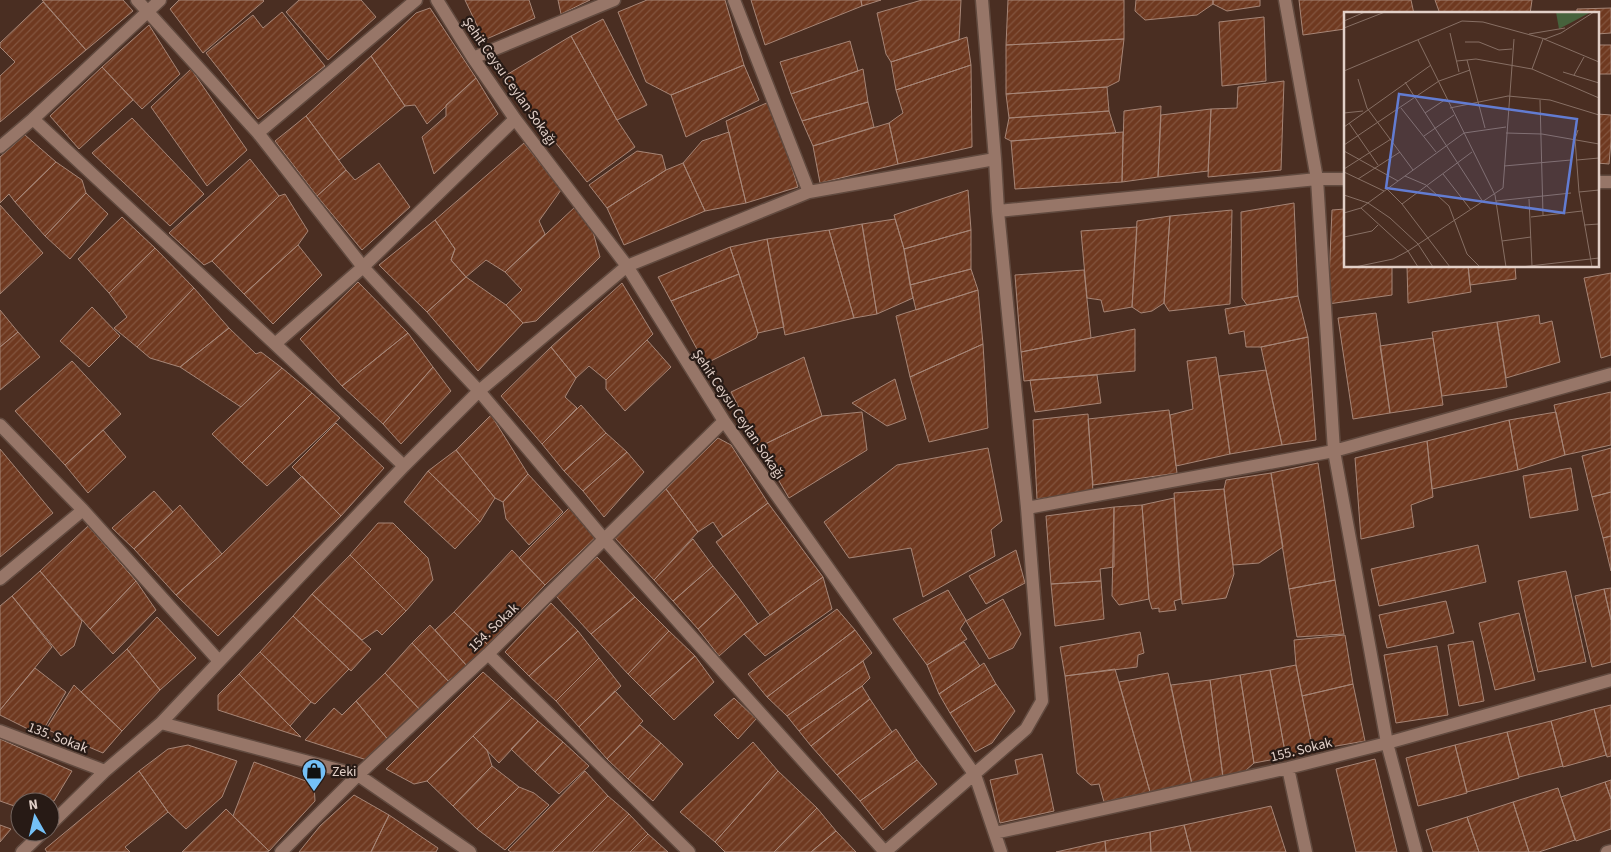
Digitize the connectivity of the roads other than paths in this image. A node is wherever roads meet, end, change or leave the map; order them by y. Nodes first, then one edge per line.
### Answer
1 (137, 0) edge
2 (160, 0) edge
3 (416, 0) edge
4 (437, 0) edge
5 (614, 0) edge
6 (734, 0) edge
7 (982, 0) edge
8 (1284, 0) edge
9 (147, 11) junction
10 (473, 58) junction
11 (33, 119) junction
12 (515, 119) junction
13 (258, 133) junction
14 (0, 147) edge
15 (995, 159) junction
16 (1317, 179) junction
17 (1344, 180) edge
18 (1598, 182) edge
19 (1611, 182) edge
20 (809, 192) junction
21 (998, 211) junction
22 (627, 266) junction
23 (363, 267) junction
24 (275, 344) junction
25 (1611, 374) edge
26 (478, 391) junction
27 (724, 422) junction
28 (0, 424) edge
29 (1334, 451) junction
30 (404, 466) junction
31 (1027, 508) junction
32 (83, 510) junction
33 (604, 539) junction
34 (0, 579) edge
35 (488, 654) junction
36 (219, 661) junction
37 (1611, 680) edge
38 (161, 723) junction
39 (0, 731) edge
40 (1387, 743) junction
41 (1288, 768) junction
42 (105, 771) junction
43 (358, 775) junction
44 (975, 775) junction
45 (60, 815) edge
46 (995, 833) junction
47 (32, 842) edge
48 (1611, 851) edge
49 (22, 852) edge
50 (281, 852) edge
51 (470, 852) edge
52 (689, 852) edge
53 (885, 852) edge
54 (1001, 852) edge
55 (1306, 852) edge
56 (1416, 852) edge
57 (1607, 852) edge

1 - 9 street
2 - 9 street
3 - 13 street
4 - 10 street, Şehit Ceysu Ceylan Sokağı
5 - 10 street
6 - 20 street
7 - 15 street
8 - 16 street
9 - 11 street
9 - 13 street
10 - 12 street, Şehit Ceysu Ceylan Sokağı
11 - 14 street
11 - 24 street
12 - 22 street, Şehit Ceysu Ceylan Sokağı
12 - 23 street
13 - 23 street
15 - 20 street
15 - 21 street
16 - 17 street
16 - 21 street
16 - 29 street
18 - 19 street
20 - 22 street
21 - 31 street
22 - 26 street
22 - 27 street, Şehit Ceysu Ceylan Sokağı
23 - 24 street
23 - 26 street
24 - 30 street
25 - 29 street
26 - 30 street
26 - 33 street
27 - 33 street, 154. Sokak
27 - 44 street, Şehit Ceysu Ceylan Sokağı
28 - 32 street
29 - 31 street
29 - 40 street
30 - 36 street
31 - 44 street
32 - 34 street
32 - 36 street
33 - 35 street, 154. Sokak
33 - 53 street
35 - 43 street, 154. Sokak
35 - 52 street
36 - 38 street
37 - 40 street, 155. Sokak
38 - 42 street
38 - 43 street
39 - 42 street, 135. Sokak
40 - 41 street, 155. Sokak
40 - 56 street
41 - 46 street, 155. Sokak
41 - 55 street
42 - 45 street
43 - 50 street, 154. Sokak
43 - 51 street
44 - 46 street, Şehit Ceysu Ceylan Sokağı
44 - 53 street
46 - 54 street, Şehit Ceysu Ceylan Sokağı
47 - 49 street
48 - 57 street

